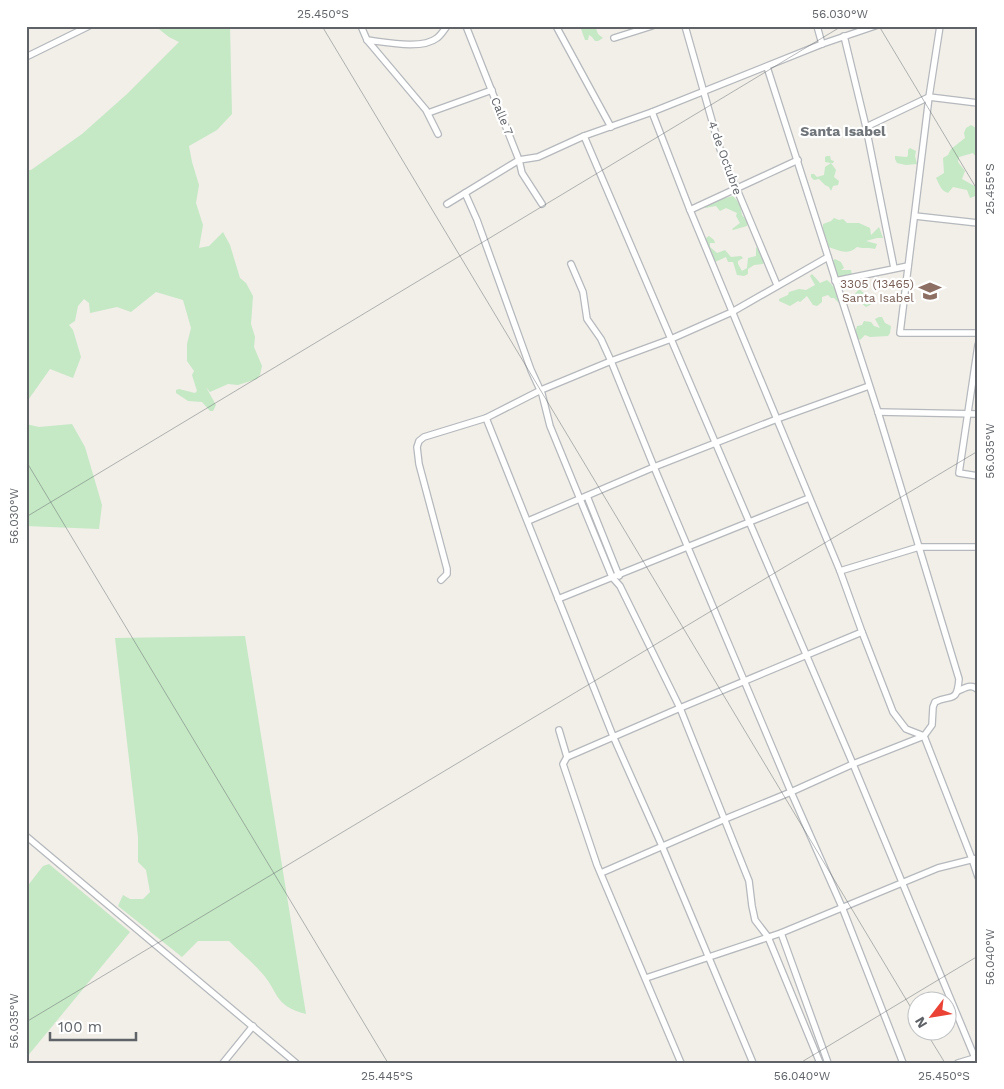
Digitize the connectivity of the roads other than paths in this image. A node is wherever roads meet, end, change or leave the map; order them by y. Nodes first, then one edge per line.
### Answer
1 (89, 26) edge
2 (361, 26) edge
3 (448, 26) edge
4 (466, 26) edge
5 (556, 26) edge
6 (652, 26) edge
7 (685, 26) edge
8 (817, 26) edge
9 (875, 26) edge
10 (940, 26) edge
11 (844, 36) junction
12 (614, 38) dead end
13 (367, 40) junction
14 (822, 44) junction
15 (26, 57) edge
16 (767, 67) junction
17 (492, 90) junction
18 (702, 93) junction
19 (929, 97) junction
20 (978, 103) edge
21 (652, 112) junction
22 (428, 113) junction
23 (611, 127) junction
24 (866, 127) junction
25 (438, 134) dead end
26 (584, 136) junction
27 (520, 160) junction
28 (798, 160) junction
29 (736, 188) junction
30 (465, 193) junction
31 (447, 204) dead end
32 (542, 204) dead end
33 (690, 210) junction
34 (915, 216) junction
35 (978, 223) edge
36 (828, 256) junction
37 (571, 264) dead end
38 (908, 266) junction
39 (894, 268) junction
40 (836, 281) junction
41 (777, 284) junction
42 (732, 312) junction
43 (978, 333) edge
44 (671, 339) junction
45 (978, 345) edge
46 (611, 361) junction
47 (869, 386) junction
48 (541, 390) junction
49 (878, 412) junction
50 (968, 413) junction
51 (978, 414) edge
52 (486, 418) junction
53 (778, 419) junction
54 (715, 444) junction
55 (654, 467) junction
56 (978, 476) edge
57 (587, 496) junction
58 (809, 498) junction
59 (580, 499) junction
60 (749, 521) junction
61 (528, 522) junction
62 (689, 547) junction
63 (918, 547) junction
64 (978, 547) edge
65 (840, 570) junction
66 (619, 574) junction
67 (612, 577) junction
68 (442, 580) dead end
69 (620, 586) junction
70 (558, 599) junction
71 (862, 632) junction
72 (805, 655) junction
73 (744, 680) junction
74 (978, 690) edge
75 (958, 691) junction
76 (680, 708) junction
77 (559, 730) dead end
78 (613, 736) junction
79 (924, 736) junction
80 (567, 757) junction
81 (852, 764) junction
82 (791, 792) junction
83 (725, 819) junction
84 (26, 836) edge
85 (662, 846) junction
86 (975, 858) edge
87 (601, 873) junction
88 (978, 877) edge
89 (901, 883) junction
90 (842, 907) junction
91 (781, 933) junction
92 (768, 937) junction
93 (708, 957) junction
94 (646, 978) junction
95 (253, 1026) junction
96 (976, 1058) edge
97 (223, 1063) edge
98 (296, 1063) edge
99 (681, 1063) edge
100 (753, 1063) edge
101 (820, 1063) edge
102 (828, 1063) edge
103 (903, 1063) edge
104 (958, 1063) edge

1 - 15 street
2 - 13 street
3 - 13 street
4 - 17 street, Calle 7
5 - 23 street
6 - 12 street
7 - 18 street, 4 de Octubre
8 - 14 street
9 - 11 street
10 - 19 street
11 - 14 street
11 - 24 street
13 - 22 street
14 - 16 street
16 - 18 street
16 - 28 street
17 - 22 street
17 - 27 street, Calle 7
18 - 21 street
18 - 29 street, 4 de Octubre
19 - 20 street
19 - 24 street
19 - 34 street
21 - 23 street
21 - 33 street
22 - 25 street
23 - 26 street
24 - 39 street
26 - 27 street
26 - 44 street
27 - 30 street
27 - 32 street, Calle 7
28 - 29 street
28 - 36 street
29 - 33 street
29 - 41 street, 4 de Octubre
30 - 31 street
30 - 48 street
33 - 42 street
34 - 35 street
34 - 38 street
36 - 40 street
36 - 41 street
37 - 46 street
38 - 39 street
38 - 43 street
39 - 40 street
40 - 47 street
41 - 42 street
42 - 44 street
42 - 53 street
44 - 46 street
44 - 54 street
45 - 50 street
46 - 48 street
46 - 55 street
47 - 49 street
47 - 53 street
48 - 52 street
48 - 59 street
49 - 50 street
49 - 63 street
50 - 51 street
50 - 56 street
52 - 61 street
52 - 68 street
53 - 54 street
53 - 58 street
54 - 55 street
54 - 60 street
55 - 57 street
55 - 62 street
57 - 59 street
57 - 66 street
58 - 60 street
58 - 65 street
59 - 61 street
59 - 67 street
60 - 62 street
60 - 72 street
61 - 70 street
62 - 66 street
62 - 73 street
63 - 64 street
63 - 65 street
63 - 75 street
65 - 71 street
66 - 67 street
66 - 69 street
67 - 69 street
67 - 70 street
69 - 76 street
70 - 78 street
71 - 72 street
71 - 79 street
72 - 73 street
72 - 81 street
73 - 76 street
73 - 82 street
74 - 75 street
75 - 79 street
76 - 78 street
76 - 83 street
77 - 80 street
78 - 80 street
78 - 85 street
79 - 81 street
79 - 86 street
80 - 87 street
81 - 82 street
81 - 89 street
82 - 83 street
82 - 90 street
83 - 85 street
83 - 92 street
84 - 95 street
85 - 87 street
85 - 93 street
86 - 88 street
86 - 89 street
87 - 94 street
89 - 90 street
89 - 96 street
90 - 91 street
90 - 103 street
91 - 92 street
91 - 102 street
92 - 93 street
92 - 101 street
93 - 94 street
93 - 100 street
94 - 99 street
95 - 97 street
95 - 98 street
96 - 104 street

